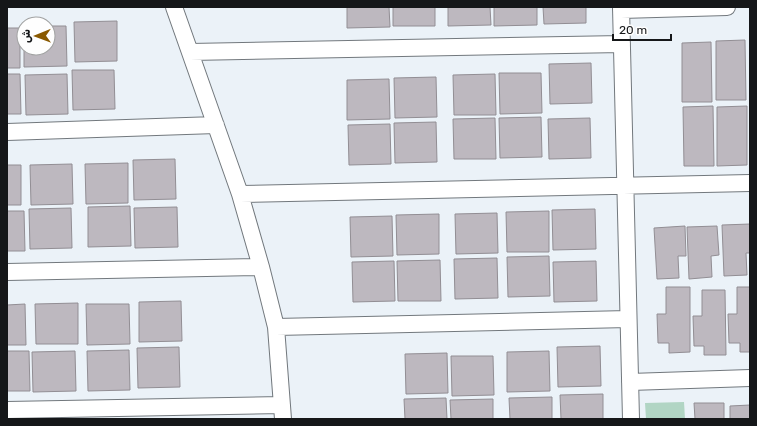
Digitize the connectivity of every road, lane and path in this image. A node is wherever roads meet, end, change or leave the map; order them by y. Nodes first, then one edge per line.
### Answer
1 (174, 7) edge
2 (727, 7) edge
3 (621, 8) edge
4 (622, 44) junction
5 (190, 52) junction
6 (216, 125) junction
7 (7, 132) edge
8 (750, 183) edge
9 (625, 187) junction
10 (240, 194) junction
11 (261, 267) junction
12 (7, 272) edge
13 (628, 318) junction
14 (276, 327) junction
15 (750, 378) edge
16 (630, 382) junction
17 (7, 410) edge
18 (282, 412) edge
19 (631, 419) edge

1 - 5 street
2 - 3 street
3 - 4 street
4 - 5 street
4 - 9 street
5 - 6 street
6 - 7 street
6 - 10 street
8 - 9 street
9 - 10 street
9 - 13 street
10 - 11 street
11 - 12 street
11 - 14 street
13 - 14 street
13 - 16 street
14 - 18 street
15 - 16 street
16 - 19 street
17 - 18 street

